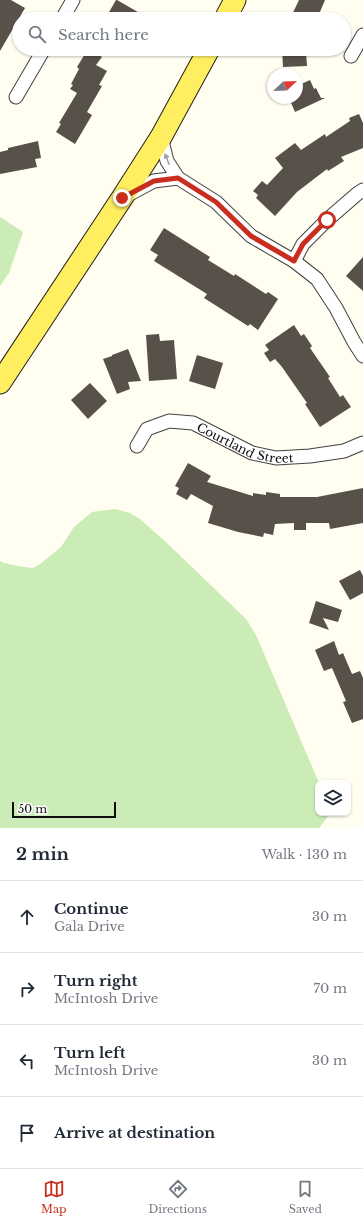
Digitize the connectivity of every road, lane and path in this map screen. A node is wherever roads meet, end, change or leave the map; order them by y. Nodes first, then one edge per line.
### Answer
1 (73, 0) edge
2 (235, 0) edge
3 (66, 12) edge
4 (229, 12) edge
5 (363, 35) edge
6 (40, 56) edge
7 (205, 56) edge
8 (351, 56) dead end
9 (16, 97) dead end
10 (161, 137) junction
11 (178, 178) junction
12 (363, 190) edge
13 (122, 198) junction
14 (294, 261) junction
15 (363, 356) edge
16 (0, 383) edge
17 (363, 442) edge
18 (137, 446) dead end

1 - 3 street
2 - 4 main road
5 - 8 street
6 - 9 street
7 - 10 main road
11 -> 10 street
10 - 13 main road
11 - 13 street
11 - 14 street
12 - 14 street
13 - 16 main road
14 - 15 street
17 - 18 street, Courtland Street

